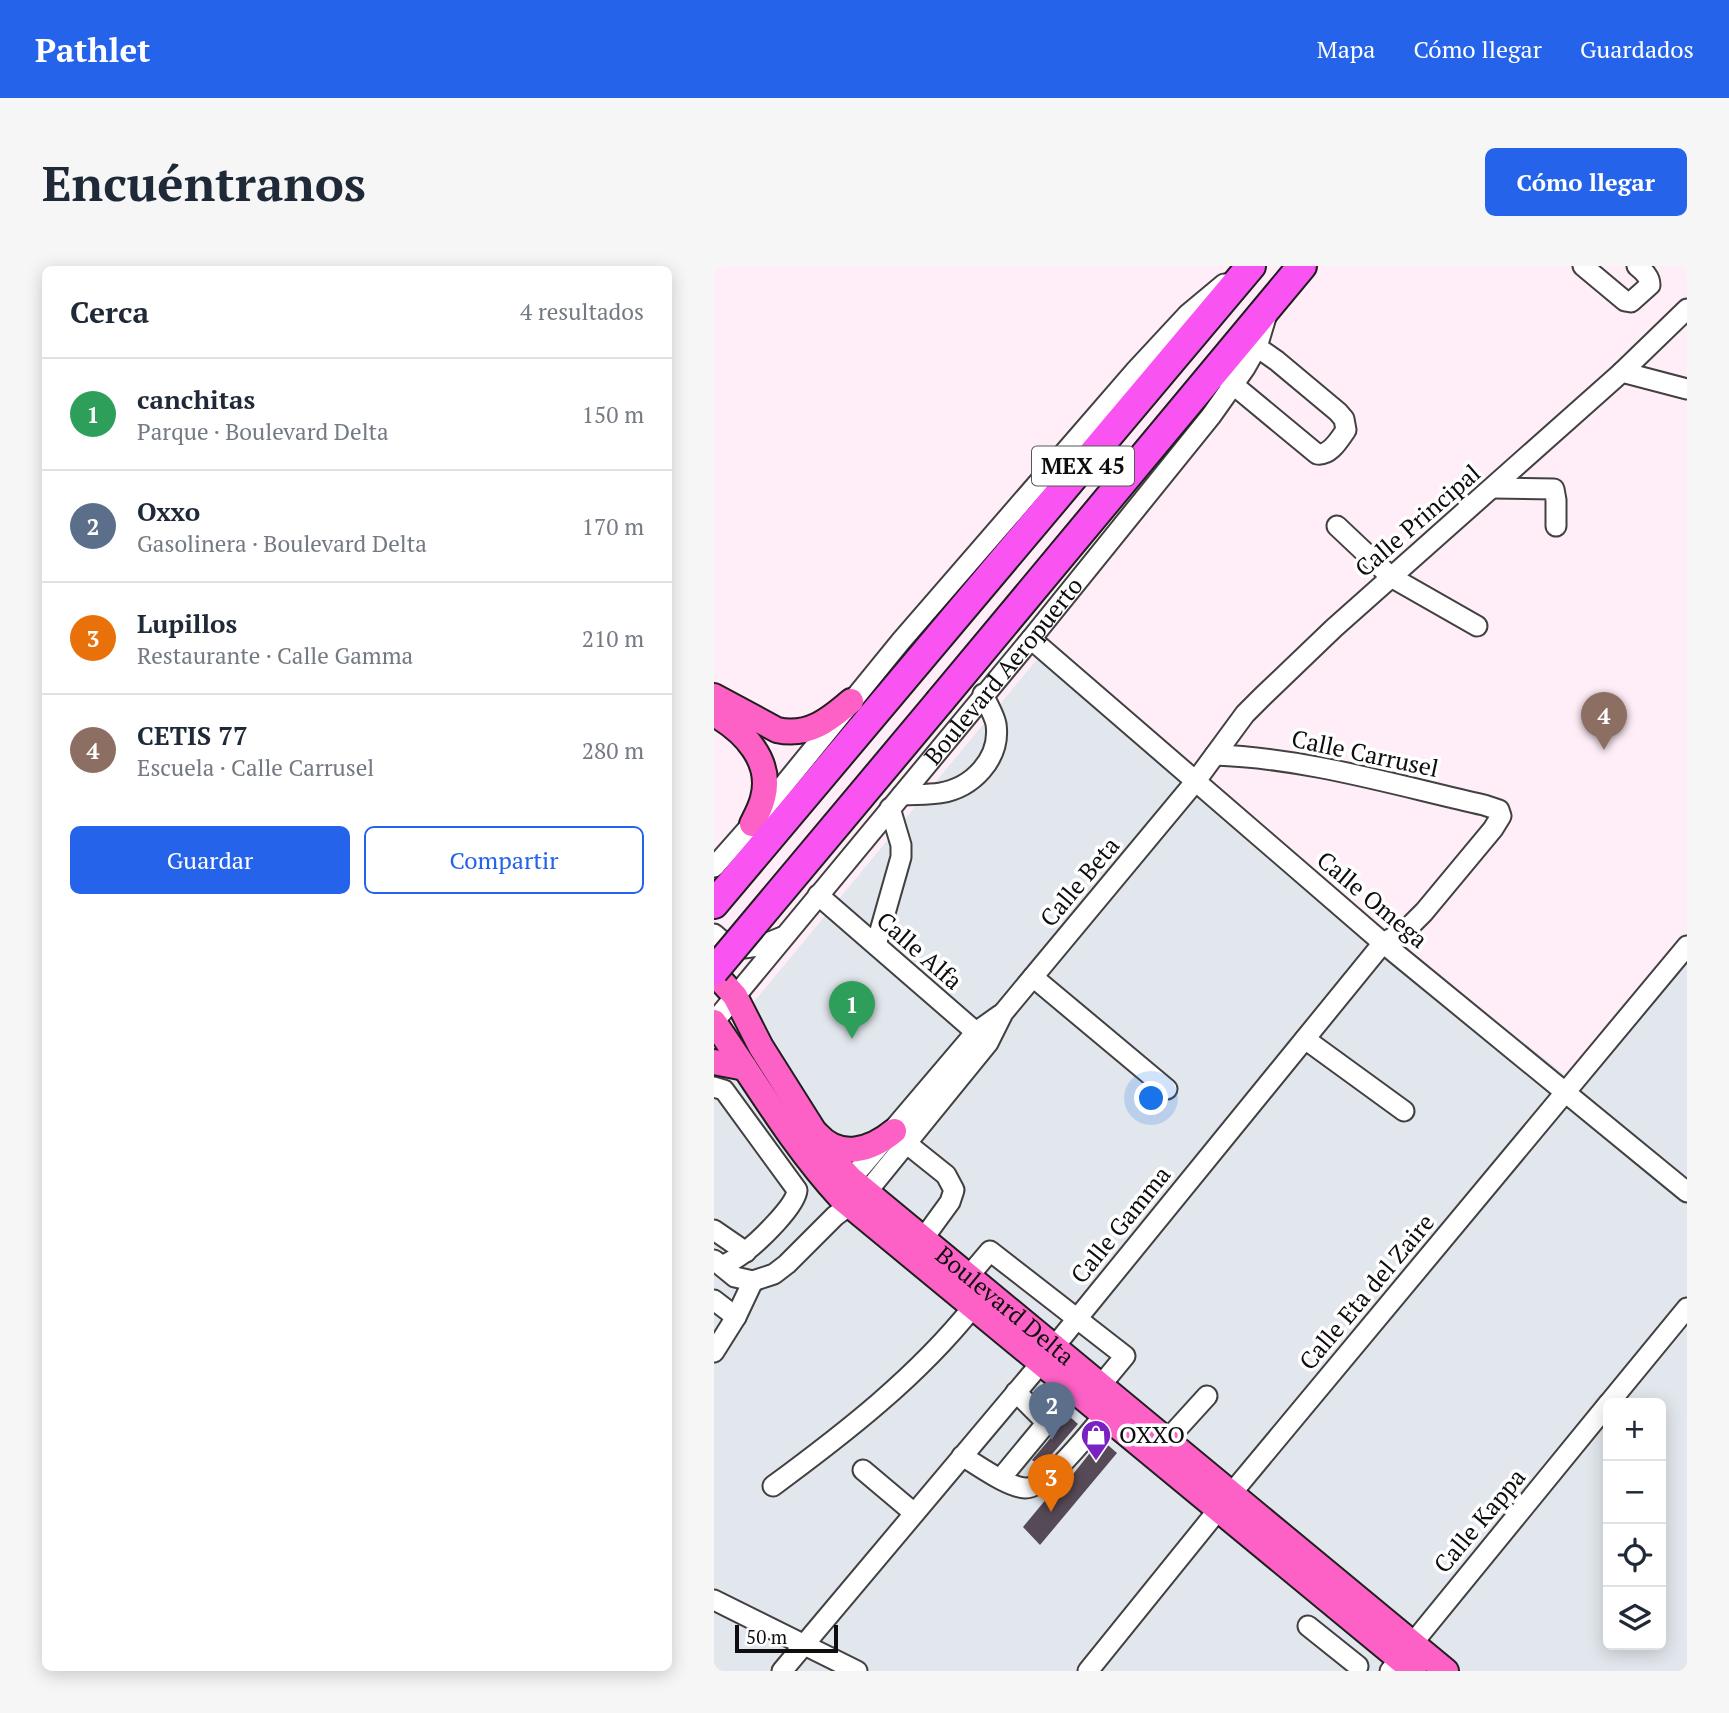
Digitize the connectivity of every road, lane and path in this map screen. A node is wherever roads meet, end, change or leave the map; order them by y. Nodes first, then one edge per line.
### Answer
1 (1249, 266) edge
2 (1302, 266) edge
3 (1583, 266) edge
4 (1637, 266) edge
5 (1687, 309) edge
6 (1249, 342) junction
7 (1622, 372) junction
8 (1224, 377) junction
9 (1687, 389) edge
10 (1493, 488) junction
11 (1337, 526) dead end
12 (1556, 526) dead end
13 (1391, 577) junction
14 (1477, 626) dead end
15 (1031, 639) junction
16 (983, 694) junction
17 (714, 696) edge
18 (851, 701) junction
19 (714, 714) edge
20 (1215, 755) junction
21 (1195, 782) junction
22 (896, 801) junction
23 (1501, 814) joint
24 (752, 824) junction
25 (715, 867) edge
26 (817, 895) junction
27 (714, 904) edge
28 (714, 934) edge
29 (782, 937) junction
30 (1383, 943) junction
31 (876, 945) junction
32 (1687, 946) edge
33 (714, 972) edge
34 (1033, 977) junction
35 (734, 996) junction
36 (714, 1022) edge
37 (982, 1038) junction
38 (1305, 1038) junction
39 (714, 1062) edge
40 (745, 1068) junction
41 (714, 1087) edge
42 (1167, 1089) dead end
43 (1566, 1091) junction
44 (1404, 1111) dead end
45 (810, 1126) junction
46 (900, 1137) junction
47 (1687, 1192) edge
48 (849, 1198) junction
49 (714, 1230) edge
50 (923, 1239) junction
51 (746, 1252) junction
52 (718, 1263) edge
53 (968, 1277) junction
54 (753, 1281) junction
55 (714, 1300) edge
56 (974, 1307) junction
57 (1687, 1308) edge
58 (736, 1317) junction
59 (1077, 1318) junction
60 (714, 1352) edge
61 (1047, 1355) junction
62 (1101, 1385) junction
63 (1073, 1391) junction
64 (1016, 1392) junction
65 (1207, 1396) dead end
66 (1614, 1398) edge
67 (1603, 1412) edge
68 (1104, 1416) junction
69 (1046, 1422) junction
70 (1167, 1440) junction
71 (962, 1456) junction
72 (863, 1470) dead end
73 (1000, 1478) junction
74 (773, 1486) dead end
75 (1224, 1502) junction
76 (914, 1513) junction
77 (714, 1600) edge
78 (1308, 1626) dead end
79 (1378, 1642) junction
80 (803, 1645) junction
81 (1404, 1661) edge
82 (1356, 1669) edge
83 (782, 1671) edge
84 (857, 1671) edge
85 (1088, 1671) edge
86 (1446, 1671) edge

1 - 18 street
1 - 27 highway, MEX 45
2 - 6 highway, Boulevard Aeropuerto / MEX 45
3 - 4 street
5 - 7 street, Calle Principal
6 - 8 highway, Boulevard Aeropuerto / MEX 45
6 - 8 street
7 - 9 street
7 - 10 street, Calle Principal
8 - 15 street, Boulevard Aeropuerto
8 - 33 highway, Boulevard Aeropuerto / MEX 45, bridge
10 - 12 street
10 - 13 street, Calle Principal
11 - 13 street
13 - 14 street
13 - 20 street, Calle Principal
15 - 16 street, Boulevard Aeropuerto
15 - 21 street, Calle Omega
16 - 22 street, Boulevard Aeropuerto
16 - 22 street
17 - 18 main road
18 - 24 street
19 - 24 main road
20 - 21 street, Calle Principal
20 - 23 street, Calle Carrusel
21 - 30 street, Calle Omega
21 - 34 street, Calle Beta
22 - 26 street, Boulevard Aeropuerto
22 - 31 street
23 - 30 street, Calle Gamma
24 - 25 street
26 - 29 street, Boulevard Aeropuerto
26 - 31 street, Calle Alfa
28 - 29 street
29 - 35 street, Boulevard Aeropuerto
30 - 38 street, Calle Gamma
30 - 43 street, Calle Omega
31 - 37 street, Calle Alfa
32 - 43 street, Calle Eta del Zaire
33 - 35 main road, Boulevard Delta
34 - 37 street, Calle Beta
34 - 42 street
35 - 36 street, Boulevard Aeropuerto
35 - 45 main road, Boulevard Delta
36 - 40 main road, Boulevard Delta
37 - 46 street, Calle Beta
38 - 44 street
38 - 59 street, Calle Gamma
39 - 40 main road
40 - 48 main road, Boulevard Delta
41 - 51 street
43 - 47 street, Calle Omega
43 - 75 street, Calle Eta del Zaire
45 - 46 main road
45 - 48 main road, Boulevard Delta
46 - 48 street, Calle Beta
46 - 50 street
48 - 50 main road, Boulevard Delta
48 - 54 street, Calle Beta
48 - 56 main road, Boulevard Delta
49 - 51 street
50 - 53 main road, Boulevard Delta
51 - 52 street
52 - 54 street
53 - 59 street
53 - 61 main road, Boulevard Delta
54 - 58 street
55 - 58 street
56 - 61 main road, Boulevard Delta
56 - 74 street
57 - 66 street, Calle Kappa
58 - 60 street
59 - 61 street, Calle Gamma
59 - 62 street
61 - 62 main road, Boulevard Delta
61 - 63 main road, Boulevard Delta
61 - 64 street, Calle Gamma
62 - 70 main road, Boulevard Delta
63 - 68 main road, Boulevard Delta
63 - 69 street
64 - 69 street
64 - 71 street, Calle Gamma
65 - 70 street
67 - 81 street, Calle Kappa
68 - 73 street
68 - 75 main road, Boulevard Delta
69 - 73 street
70 - 75 main road, Boulevard Delta
71 - 73 street
71 - 76 street, Calle Gamma
72 - 76 street
75 - 79 main road, Boulevard Delta
75 - 81 main road, Boulevard Delta
75 - 85 street, Calle Eta del Zaire
76 - 80 street, Calle Gamma
77 - 80 street
78 - 82 street
79 - 81 main road, Boulevard Delta
79 - 82 street
80 - 83 street, Calle Gamma
80 - 84 street
81 - 86 main road, Boulevard Delta

